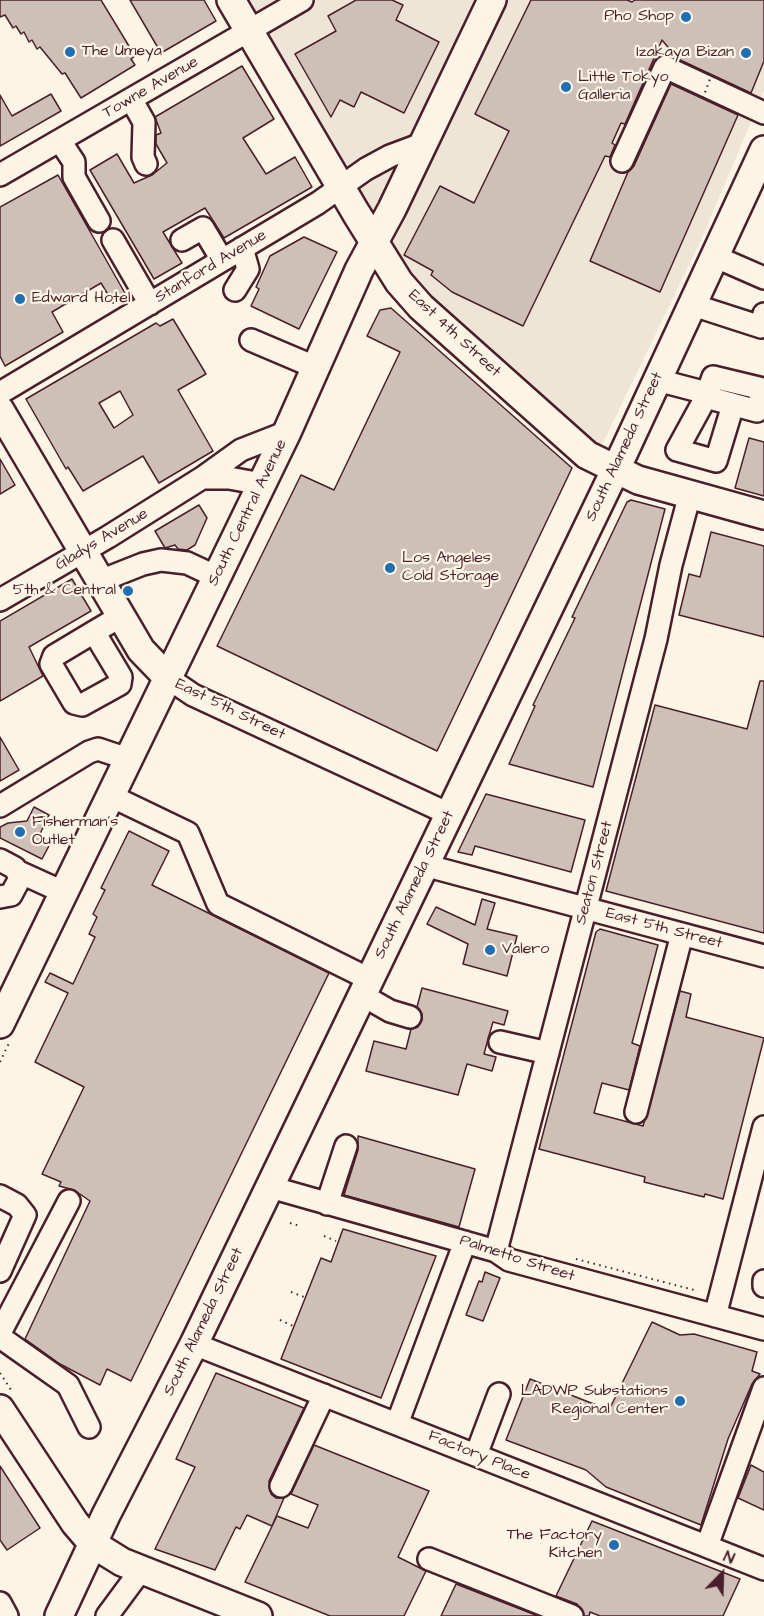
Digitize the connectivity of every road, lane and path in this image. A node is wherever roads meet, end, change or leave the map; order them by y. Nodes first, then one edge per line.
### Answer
1 (231, 0) edge
2 (302, 0) edge
3 (492, 0) edge
4 (250, 31) junction
5 (710, 79) dead end
6 (703, 98) dead end
7 (131, 99) junction
8 (764, 113) edge
9 (60, 141) junction
10 (422, 144) junction
11 (764, 150) edge
12 (622, 161) dead end
13 (146, 164) dead end
14 (0, 175) edge
15 (341, 186) junction
16 (99, 221) dead end
17 (112, 240) dead end
18 (182, 240) dead end
19 (375, 243) junction
20 (242, 248) junction
21 (716, 257) junction
22 (222, 260) junction
23 (764, 278) edge
24 (235, 290) dead end
25 (150, 304) junction
26 (693, 305) junction
27 (764, 314) edge
28 (251, 340) dead end
29 (317, 368) junction
30 (655, 385) junction
31 (763, 389) edge
32 (0, 393) edge
33 (706, 397) junction
34 (733, 405) junction
35 (0, 410) edge
36 (287, 432) junction
37 (615, 470) junction
38 (202, 478) junction
39 (262, 484) junction
40 (690, 494) junction
41 (764, 515) edge
42 (82, 553) junction
43 (217, 578) junction
44 (100, 581) junction
45 (0, 600) edge
46 (122, 616) junction
47 (94, 632) dead end
48 (168, 678) junction
49 (128, 759) junction
50 (111, 796) junction
51 (0, 806) edge
52 (449, 814) junction
53 (0, 860) edge
54 (424, 865) junction
55 (20, 872) junction
56 (63, 892) junction
57 (0, 897) edge
58 (586, 908) junction
59 (682, 934) junction
60 (764, 956) edge
61 (366, 987) junction
62 (410, 1017) dead end
63 (0, 1024) edge
64 (500, 1042) dead end
65 (548, 1053) junction
66 (636, 1112) dead end
67 (764, 1126) edge
68 (346, 1146) dead end
69 (270, 1188) junction
70 (0, 1196) edge
71 (69, 1201) dead end
72 (327, 1204) junction
73 (290, 1223) dead end
74 (300, 1226) dead end
75 (324, 1236) dead end
76 (336, 1241) dead end
77 (465, 1242) junction
78 (496, 1251) junction
79 (573, 1258) dead end
80 (0, 1270) edge
81 (764, 1281) edge
82 (764, 1286) edge
83 (698, 1291) dead end
84 (291, 1292) dead end
85 (304, 1297) dead end
86 (715, 1316) junction
87 (280, 1320) dead end
88 (293, 1326) dead end
89 (764, 1329) edge
90 (0, 1335) edge
91 (194, 1344) junction
92 (764, 1388) edge
93 (499, 1394) dead end
94 (324, 1395) junction
95 (0, 1409) edge
96 (397, 1424) junction
97 (89, 1427) dead end
98 (476, 1455) junction
99 (281, 1486) dead end
100 (93, 1544) junction
101 (707, 1546) junction
102 (429, 1559) dead end
103 (764, 1569) edge
104 (141, 1570) junction
105 (0, 1603) edge
106 (7, 1616) edge
107 (59, 1616) edge
108 (107, 1616) edge
109 (258, 1616) edge
110 (572, 1616) edge

1 - 4 main road, East 4th Street
2 - 4 street, Towne Avenue
3 - 10 main road, South Central Avenue
4 - 7 street, Towne Avenue
4 - 15 main road, East 4th Street
5 - 6 path, bridge
7 - 9 street, Towne Avenue
7 - 13 street
8 - 12 street
9 - 14 street, Towne Avenue
9 - 16 street
10 - 15 street, Stanford Avenue
10 - 19 main road, South Central Avenue
11 - 21 main road, South Alameda Street
15 - 19 main road, East 4th Street
15 - 20 street, Stanford Avenue
17 - 25 street
18 - 22 street
19 - 29 main road, South Central Avenue
19 - 37 main road, East 4th Street
20 - 22 street, Stanford Avenue
20 - 24 street
21 - 23 street
21 - 26 main road, South Alameda Street
22 - 25 street, Stanford Avenue
25 - 32 street, Stanford Avenue
26 - 27 street
26 - 30 main road, South Alameda Street
28 - 29 street
29 - 36 main road, South Central Avenue
30 - 33 street
30 - 37 main road, South Alameda Street
31 - 33 street
31 - 34 street
33 - 34 street
33 - 34 street
35 - 42 main road, East 5th Street
36 - 38 street, Gladys Avenue
36 - 39 main road, South Central Avenue
37 - 40 main road, East 4th Street
37 - 52 main road, South Alameda Street
38 - 39 street
38 - 42 street, Gladys Avenue
39 - 43 main road, South Central Avenue
40 - 41 main road, East 4th Street
40 - 58 street, Seaton Street
42 - 44 main road, East 5th Street
42 - 45 street, Gladys Avenue
43 - 44 street
43 - 48 main road, South Central Avenue
44 - 46 main road, East 5th Street
46 - 47 street
46 - 48 main road, East 5th Street
48 - 49 main road, South Central Avenue
48 - 52 street, East 5th Street
49 - 50 main road, South Central Avenue
49 - 51 street
50 - 56 main road, South Central Avenue
50 - 61 street
52 - 54 main road, South Alameda Street
53 - 55 street
54 - 58 street, East 5th Street
54 - 61 main road, South Alameda Street
55 - 56 street
55 - 57 street
56 - 63 main road, South Central Avenue
58 - 59 street, East 5th Street
58 - 65 street, Seaton Street
59 - 60 street, East 5th Street
59 - 66 street
61 - 62 street
61 - 69 main road, South Alameda Street
64 - 65 street
65 - 78 street, Seaton Street
67 - 86 street
68 - 72 street
69 - 72 street, Palmetto Street
69 - 91 main road, South Alameda Street
70 - 80 street
71 - 90 street
72 - 77 street, Palmetto Street
73 - 74 path
75 - 76 path
77 - 78 street, Palmetto Street
77 - 96 street
78 - 86 street, Palmetto Street
79 - 83 path
81 - 82 street
84 - 85 path
86 - 89 street, Palmetto Street
87 - 88 path
90 - 97 street
91 - 94 street, Factory Place
91 - 100 main road, South Alameda Street
92 - 101 street
93 - 98 street
94 - 96 street, Factory Place
94 - 99 street
95 - 100 main road
96 - 98 street, Factory Place
98 - 101 street, Factory Place
100 - 104 main road
100 - 107 main road, South Alameda Street
101 - 103 street, Factory Place
102 - 110 street
104 - 108 street
104 - 109 main road
105 - 106 street

